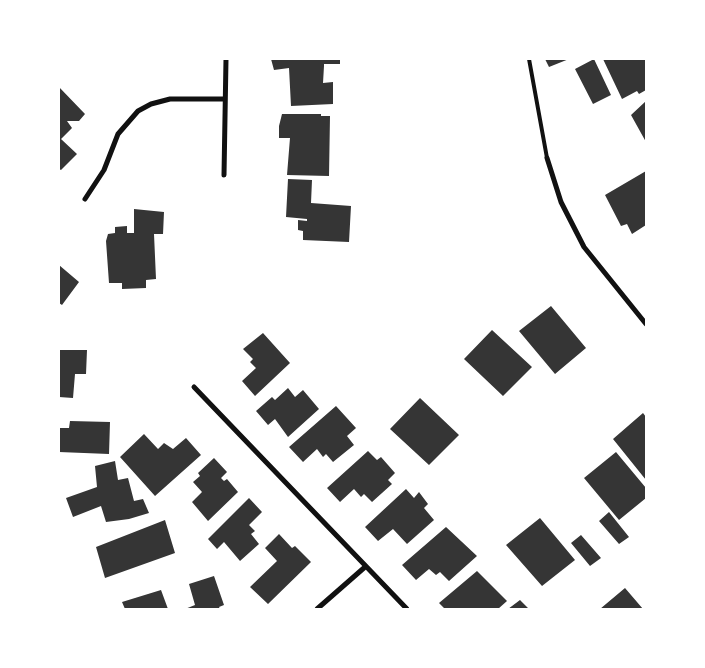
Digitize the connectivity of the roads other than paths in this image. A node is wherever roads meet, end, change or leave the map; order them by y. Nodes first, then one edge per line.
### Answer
1 (226, 59) edge
2 (529, 59) edge
3 (225, 99) junction
4 (548, 158) joint
5 (224, 175) dead end
6 (84, 199) dead end
7 (646, 324) edge
8 (194, 388) dead end
9 (365, 567) junction
10 (317, 609) edge
11 (407, 609) edge

1 - 3 street
2 - 4 lane
3 - 5 street
3 - 6 street
4 - 7 street
8 - 9 street
9 - 10 street
9 - 11 street

